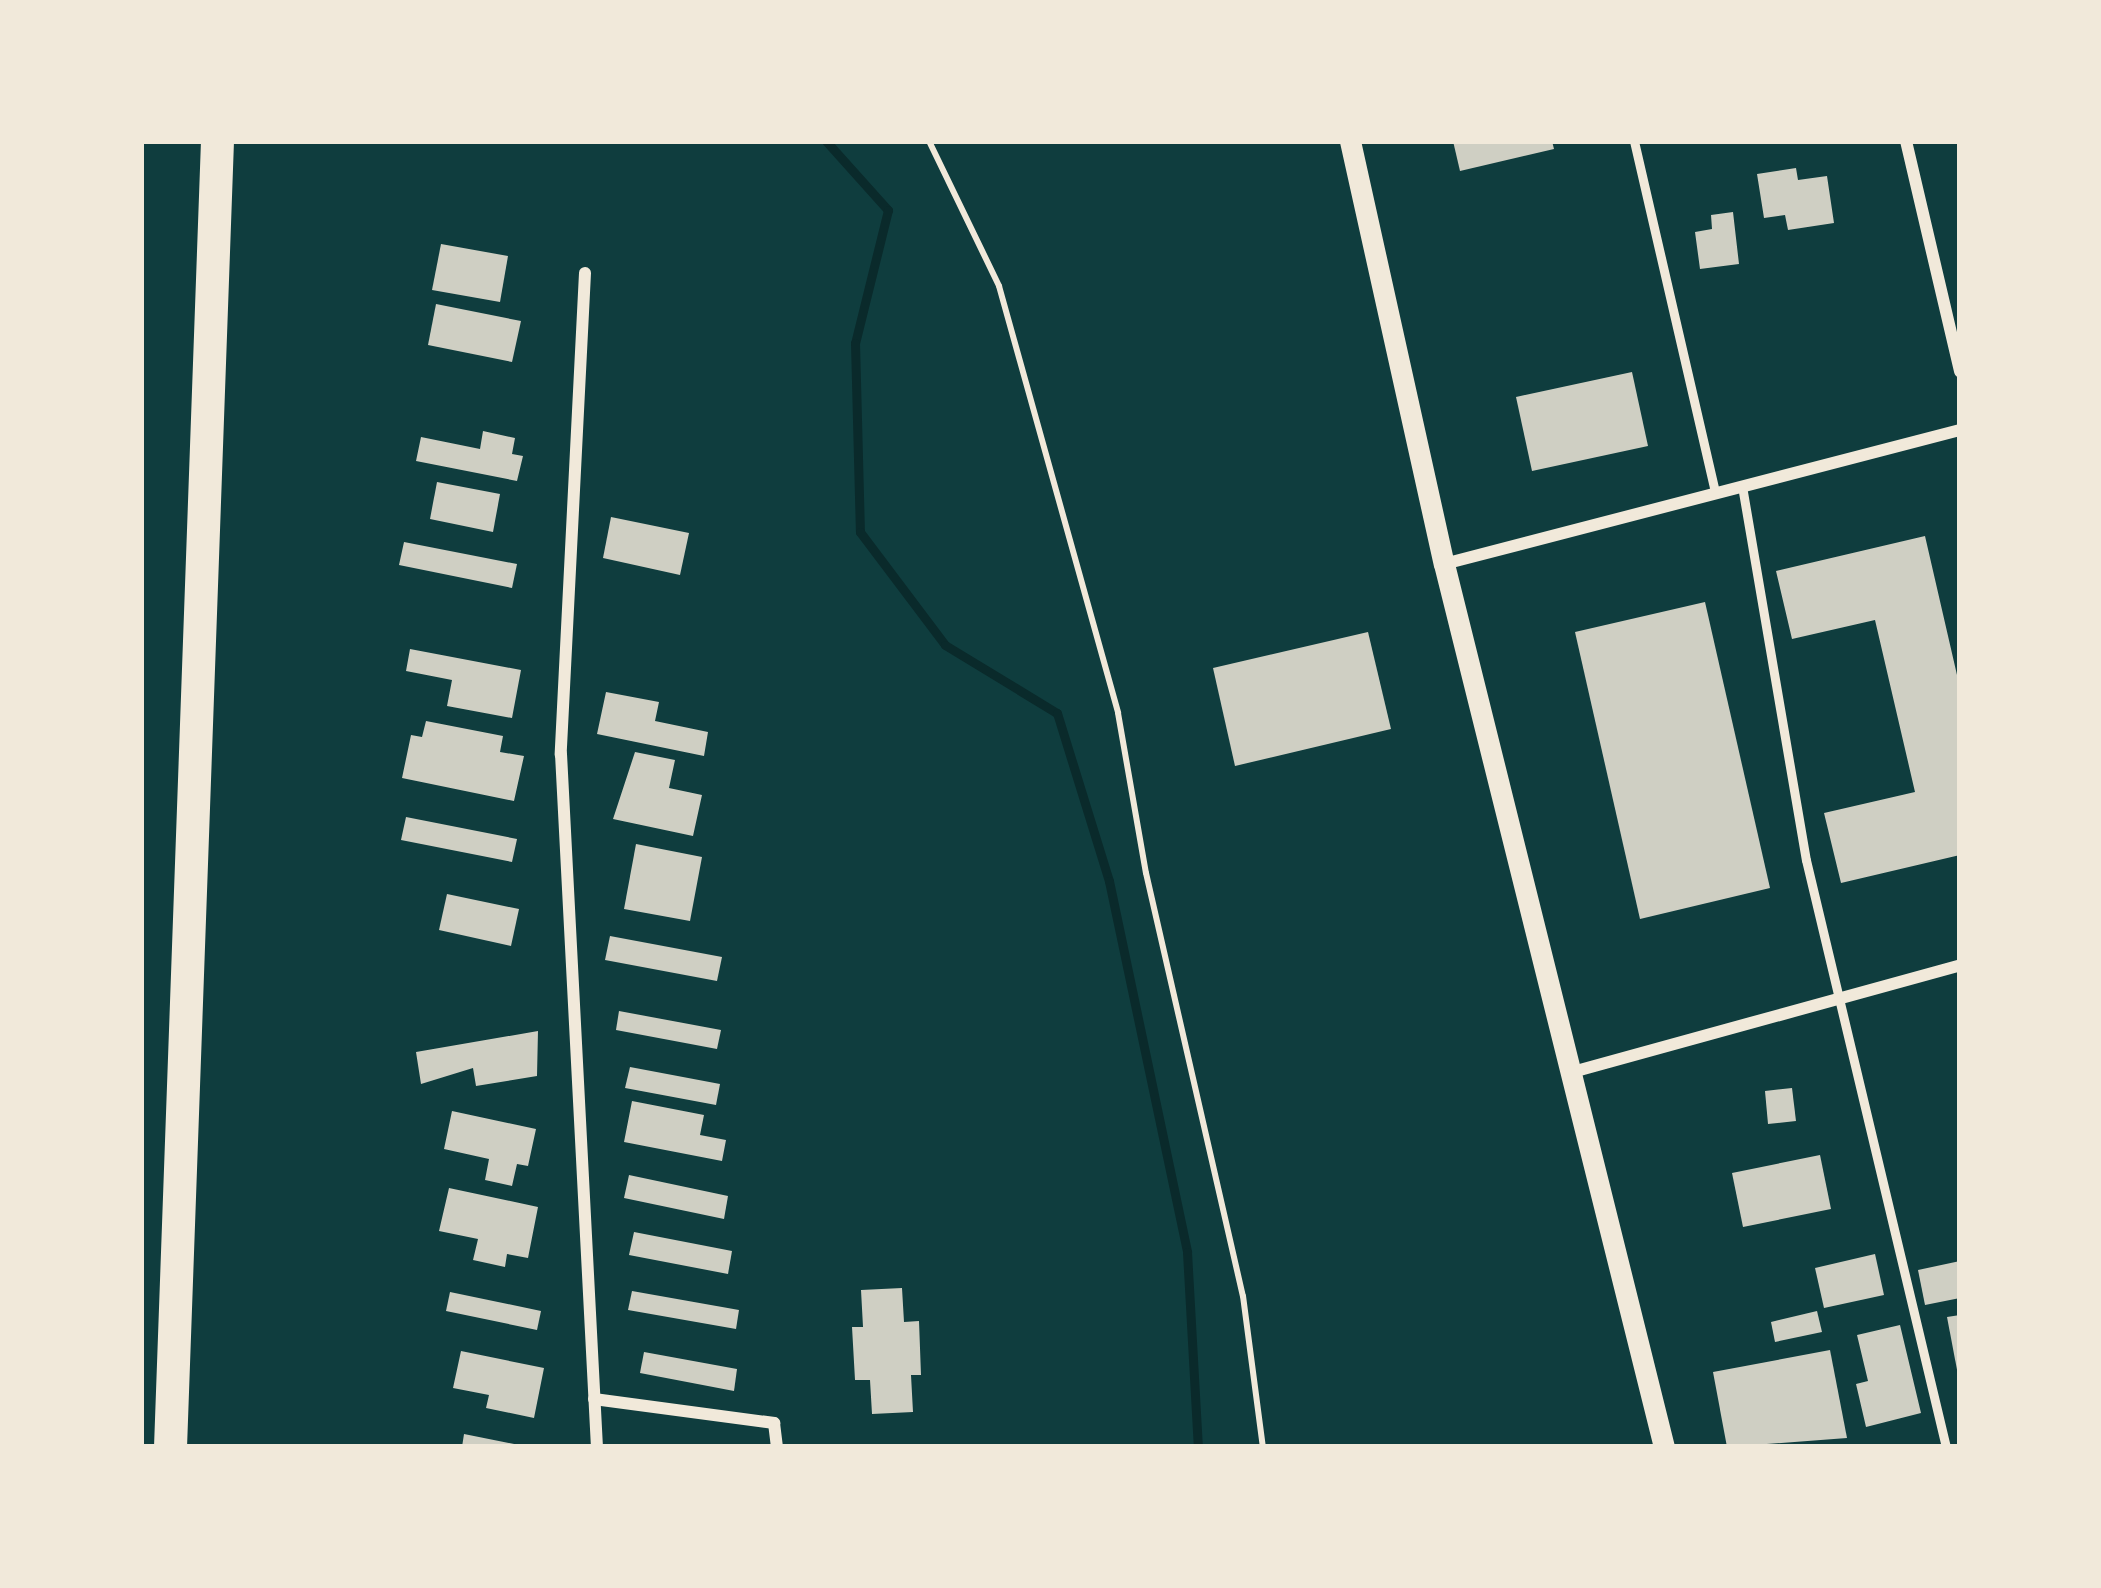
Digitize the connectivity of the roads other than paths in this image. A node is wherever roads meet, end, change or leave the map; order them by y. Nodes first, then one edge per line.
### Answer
1 (217, 141) edge
2 (1350, 141) edge
3 (1634, 141) edge
4 (1906, 141) edge
5 (585, 273) dead end
6 (1960, 372) edge
7 (1960, 430) edge
8 (1742, 487) junction
9 (1715, 493) junction
10 (1444, 564) junction
11 (1960, 965) edge
12 (1837, 999) junction
13 (1568, 1073) junction
14 (593, 1399) junction
15 (170, 1447) edge
16 (597, 1447) edge
17 (777, 1447) edge
18 (1664, 1447) edge
19 (1946, 1447) edge

1 - 15 highway
2 - 10 street
3 - 9 lane
4 - 6 street
5 - 14 street
7 - 8 street
8 - 9 street
8 - 12 lane
9 - 10 street
10 - 13 street
11 - 12 street
12 - 13 street
12 - 19 lane
13 - 18 street
14 - 16 street
14 - 17 street

